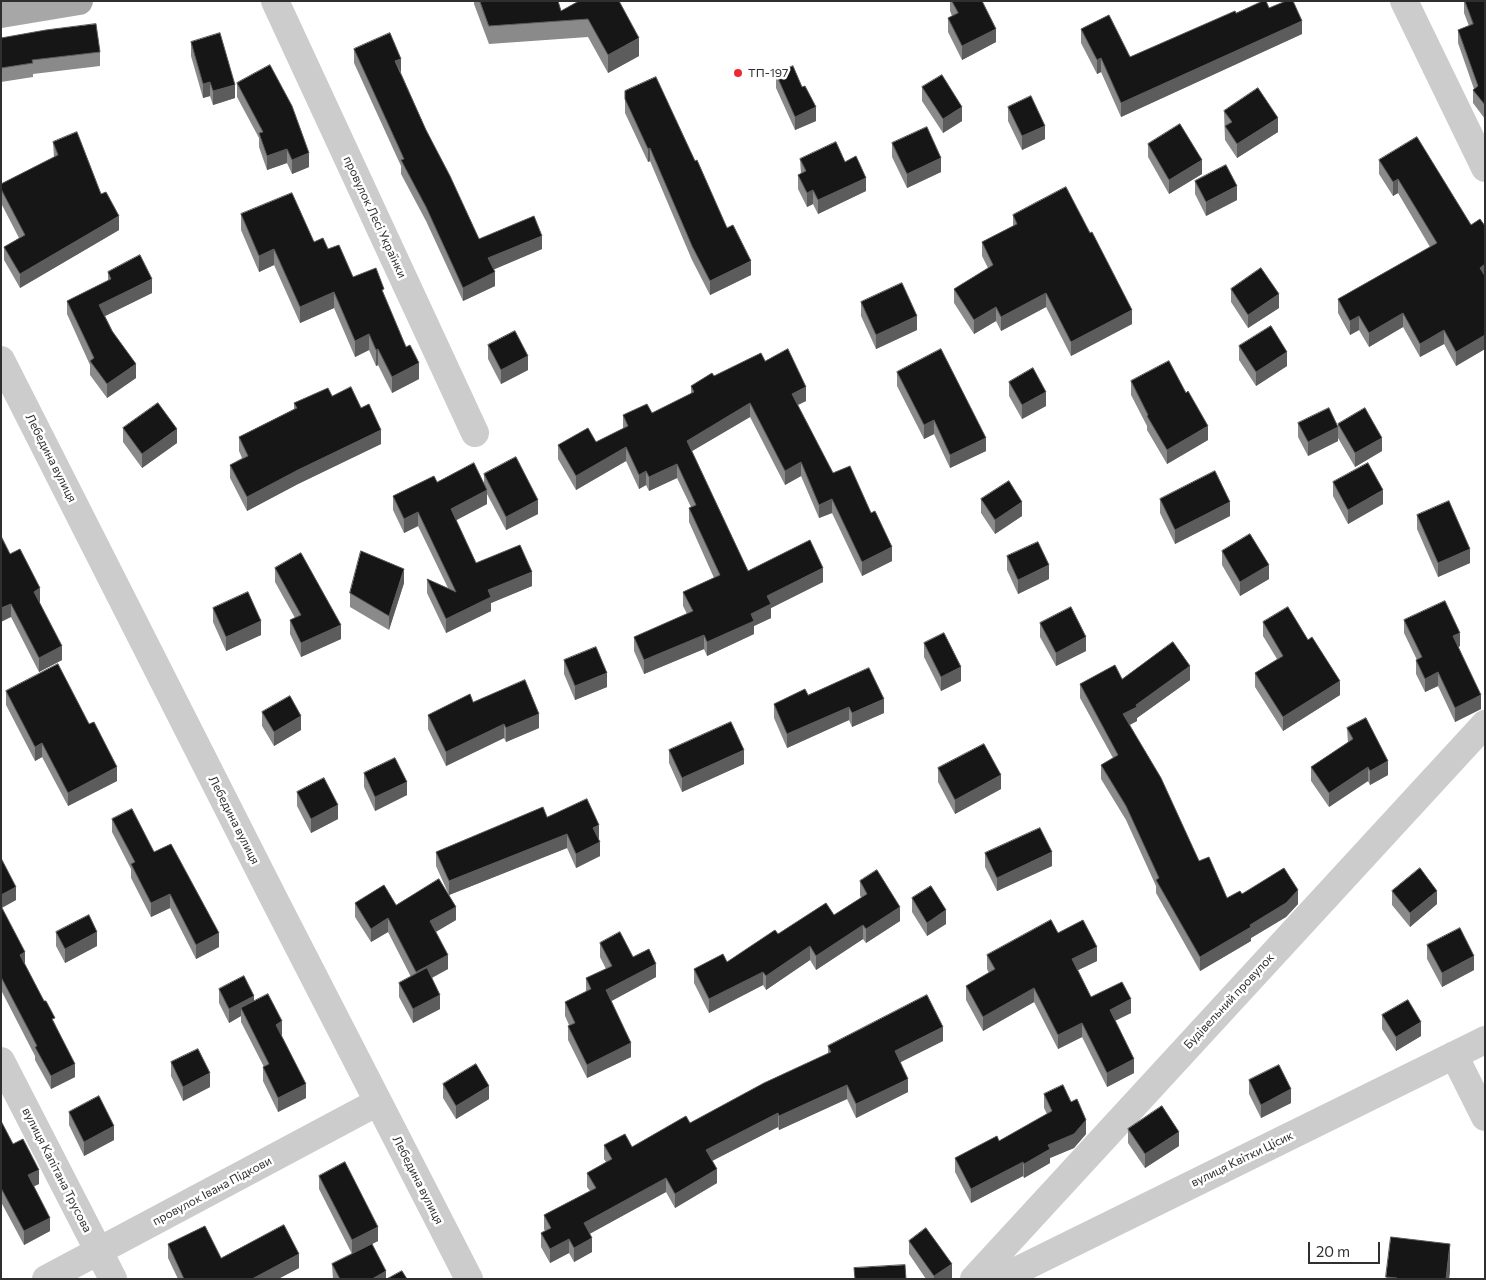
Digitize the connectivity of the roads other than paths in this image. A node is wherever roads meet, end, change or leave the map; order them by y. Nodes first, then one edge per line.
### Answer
1 (79, 1) edge
2 (275, 1) edge
3 (1404, 1) edge
4 (1, 14) edge
5 (1485, 168) edge
6 (1, 360) edge
7 (475, 432) dead end
8 (1485, 724) edge
9 (1485, 1040) edge
10 (1454, 1056) junction
11 (1, 1062) edge
12 (378, 1102) junction
13 (1485, 1117) edge
14 (99, 1252) junction
15 (46, 1279) edge
16 (112, 1279) edge
17 (469, 1279) edge
18 (974, 1279) edge
19 (1000, 1279) edge

1 - 4 main road
2 - 7 street, провулок Лесі Українки
3 - 5 street
6 - 12 street, Лебедина вулиця
8 - 18 street, Будівельний провулок
9 - 10 street, вулиця Квітки Цісик
10 - 13 street
10 - 19 street, вулиця Квітки Цісик
11 - 14 street, вулиця Капітана Трусова
12 - 14 street, провулок Івана Підкови
12 - 17 street, Лебедина вулиця
14 - 15 street, провулок Івана Підкови
14 - 16 street, вулиця Капітана Трусова

